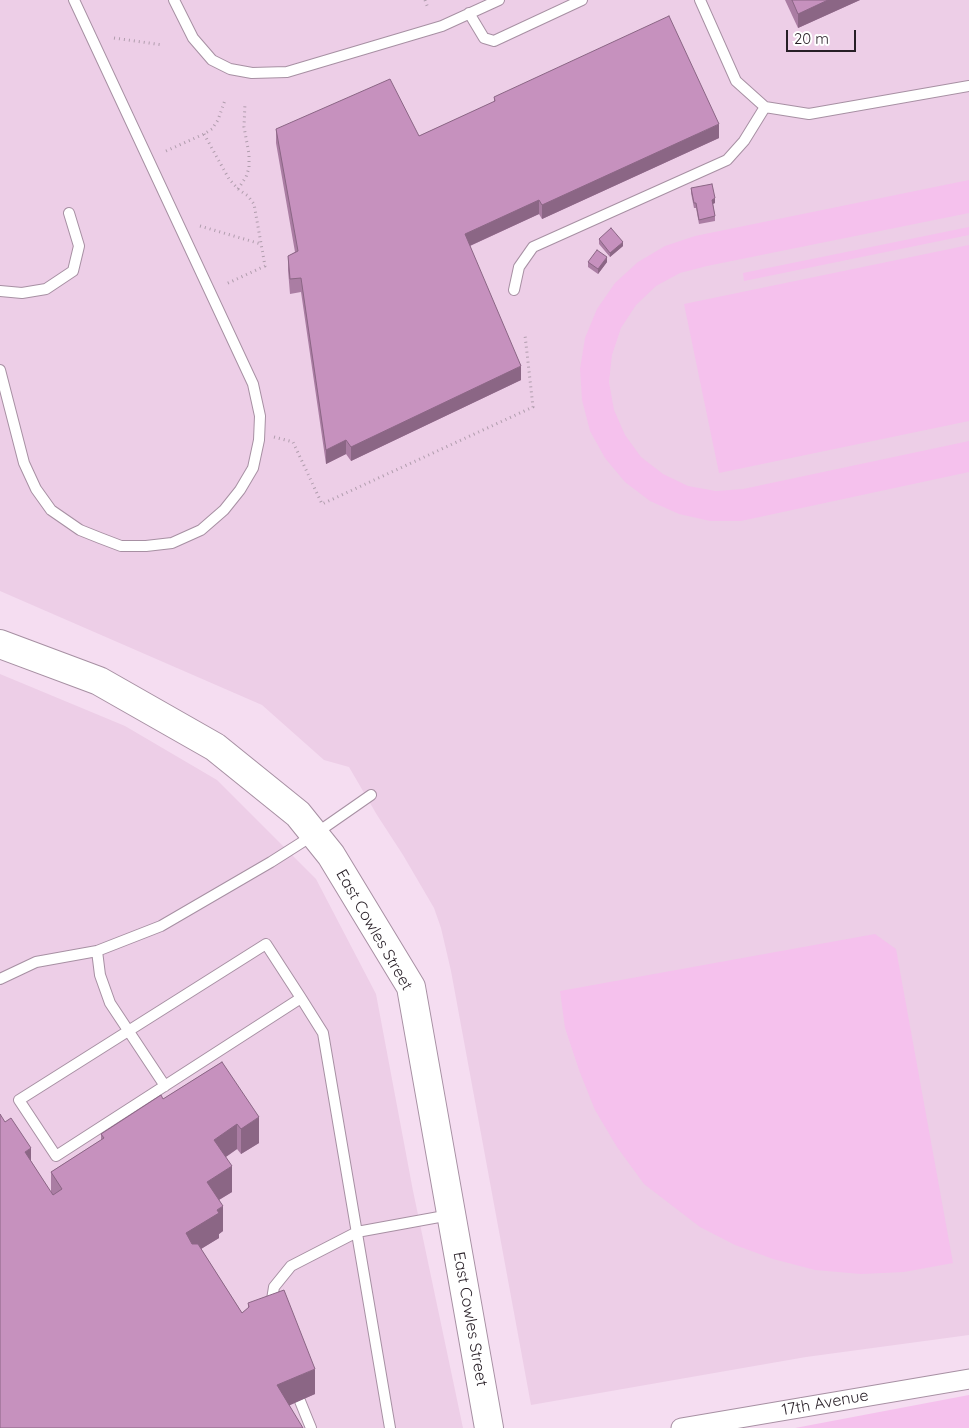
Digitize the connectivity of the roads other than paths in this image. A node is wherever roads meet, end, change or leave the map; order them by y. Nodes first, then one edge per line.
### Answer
1 (74, 0) edge
2 (174, 0) edge
3 (499, 0) edge
4 (582, 0) edge
5 (700, 0) edge
6 (469, 13) junction
7 (969, 86) edge
8 (766, 107) junction
9 (69, 213) dead end
10 (514, 290) dead end
11 (0, 291) edge
12 (0, 370) edge
13 (0, 644) edge
14 (371, 795) dead end
15 (315, 834) junction
16 (97, 951) junction
17 (0, 979) edge
18 (301, 998) junction
19 (129, 1031) junction
20 (165, 1086) junction
21 (451, 1214) junction
22 (357, 1232) junction
23 (270, 1313) edge
24 (969, 1379) edge
25 (300, 1401) edge
26 (312, 1428) edge
27 (390, 1428) edge
28 (489, 1428) edge
29 (681, 1428) edge

1 - 12 lane
2 - 6 lane
3 - 6 lane
4 - 6 lane
5 - 8 lane
7 - 8 lane
8 - 10 lane
9 - 11 lane
13 - 15 street, East Cowles Street
14 - 15 lane
15 - 16 lane
15 - 21 street, East Cowles Street
16 - 17 lane
16 - 19 lane
18 - 19 lane
18 - 20 lane
18 - 22 lane
19 - 20 lane
19 - 20 lane
21 - 22 lane
21 - 28 street, East Cowles Street
22 - 23 lane
22 - 27 lane
24 - 29 street, 17th Avenue
25 - 26 lane

